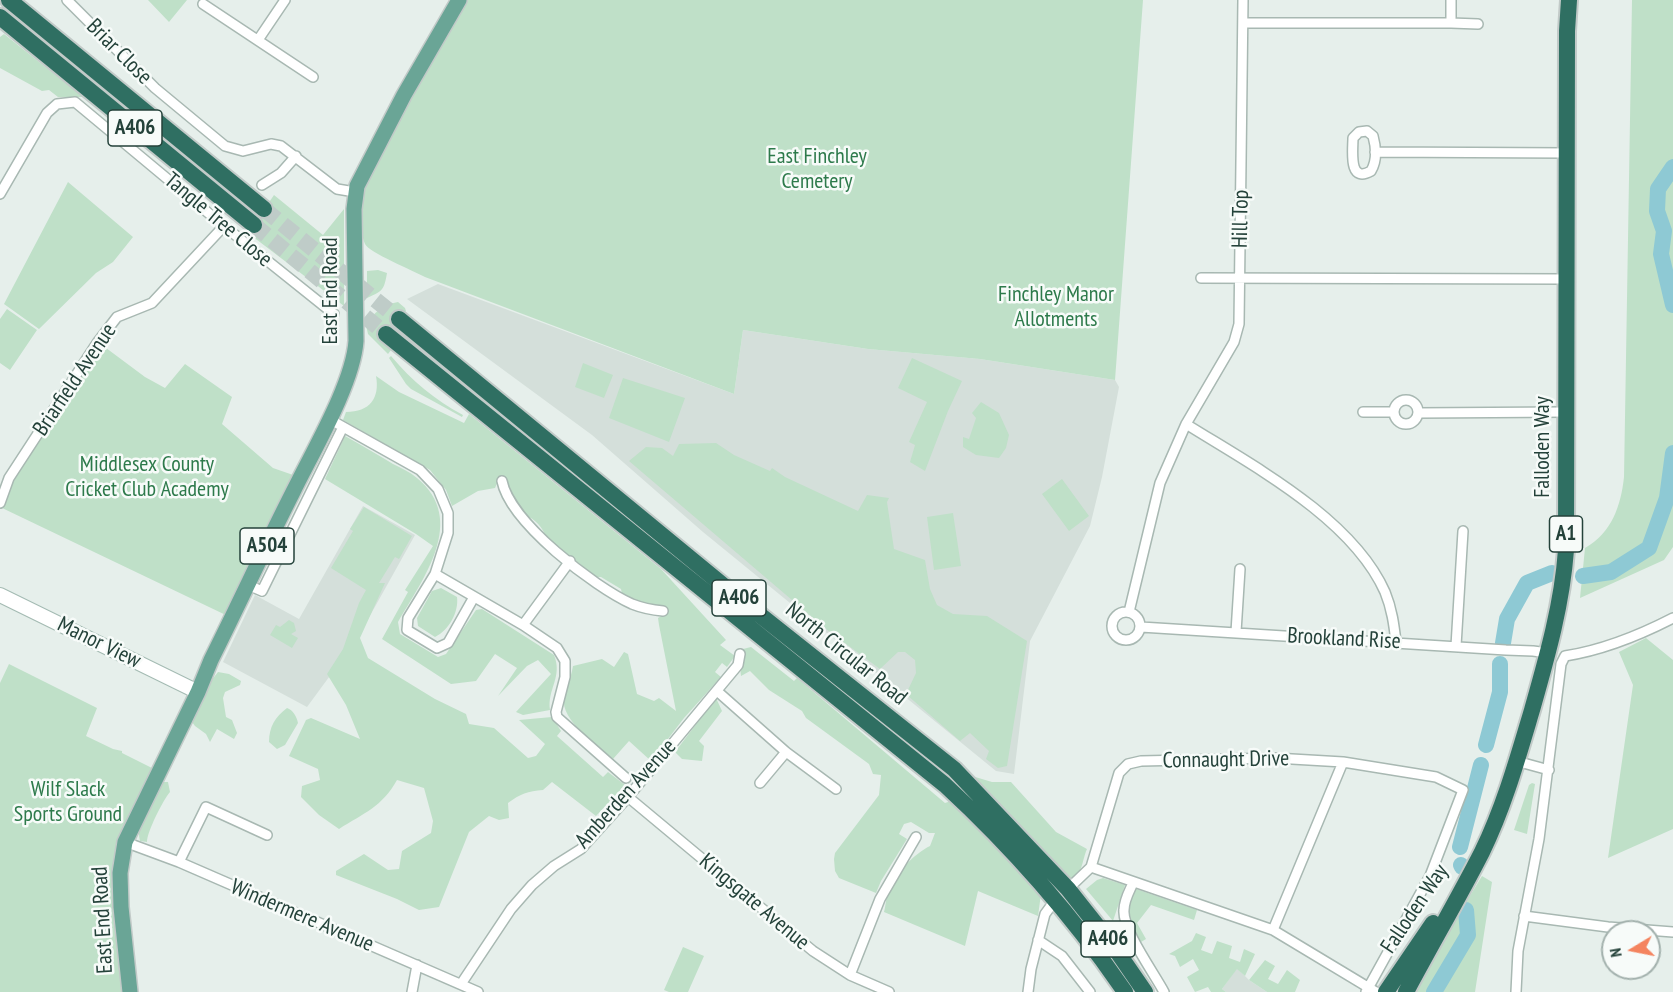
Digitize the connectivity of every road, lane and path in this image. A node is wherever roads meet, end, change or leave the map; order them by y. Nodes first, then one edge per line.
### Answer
1 (9, 0) edge
2 (67, 0) edge
3 (285, 0) edge
4 (459, 0) edge
5 (1243, 0) edge
6 (1451, 0) edge
7 (1563, 0) edge
8 (1569, 0) edge
9 (203, 4) dead end
10 (0, 17) edge
11 (1243, 23) junction
12 (1451, 23) junction
13 (1478, 24) dead end
14 (1567, 31) junction
15 (258, 40) junction
16 (313, 76) dead end
17 (1375, 152) dead end
18 (1567, 153) junction
19 (296, 156) junction
20 (262, 185) dead end
21 (2, 187) edge
22 (355, 192) junction
23 (264, 209) tunnel mouth
24 (254, 225) tunnel mouth
25 (224, 226) junction
26 (1201, 278) dead end
27 (1241, 278) junction
28 (1566, 279) junction
29 (334, 314) dead end
30 (399, 319) tunnel mouth
31 (386, 334) tunnel mouth
32 (1363, 412) dead end
33 (1394, 412) junction
34 (1566, 412) junction
35 (1418, 413) junction
36 (329, 419) junction
37 (1186, 424) junction
38 (343, 427) junction
39 (0, 471) edge
40 (9, 478) junction
41 (502, 481) dead end
42 (0, 503) edge
43 (1463, 531) dead end
44 (570, 561) junction
45 (1240, 569) dead end
46 (435, 574) junction
47 (248, 585) junction
48 (0, 595) edge
49 (474, 597) junction
50 (663, 611) dead end
51 (1129, 612) junction
52 (1673, 618) edge
53 (523, 625) junction
54 (1141, 627) junction
55 (1236, 632) junction
56 (1396, 642) junction
57 (1456, 646) junction
58 (1548, 653) junction
59 (740, 654) dead end
60 (717, 691) junction
61 (198, 692) junction
62 (786, 752) junction
63 (1516, 761) junction
64 (1342, 762) junction
65 (1549, 770) junction
66 (626, 778) dead end
67 (760, 783) dead end
68 (836, 789) dead end
69 (628, 797) junction
70 (267, 835) dead end
71 (916, 837) dead end
72 (125, 842) junction
73 (1482, 851) junction
74 (179, 862) junction
75 (1091, 867) junction
76 (1133, 883) junction
77 (1062, 894) junction
78 (1524, 916) junction
79 (1273, 930) junction
80 (1673, 932) edge
81 (1038, 940) junction
82 (417, 965) junction
83 (850, 975) junction
84 (460, 984) junction
85 (1374, 991) edge
86 (130, 992) edge
87 (412, 992) edge
88 (478, 992) edge
89 (889, 992) edge
90 (1028, 992) edge
91 (1090, 992) edge
92 (1125, 992) edge
93 (1145, 992) edge
94 (1164, 992) edge
95 (1406, 992) edge
96 (1516, 992) edge

1 - 23 highway, A406
2 - 19 street, Briar Close
3 - 15 street
4 - 22 main road, East End Road / A504
5 - 11 street, Hill Top
6 - 12 street
7 - 14 highway, Falloden Way / A1
8 - 14 highway, Falloden Way / A1
9 - 15 street
10 - 24 highway, A406
11 - 12 street
11 - 27 street, Hill Top
12 - 13 street
14 - 18 highway, Falloden Way / A1
15 - 16 street
17 - 18 street
18 - 28 highway, Falloden Way / A1
19 - 20 street
19 - 22 street, Briar Close
21 - 25 street, Tangle Tree Close
22 - 36 main road, East End Road / A504
25 - 29 street, Tangle Tree Close
25 - 40 street, Briarfield Avenue
26 - 27 street
27 - 28 street
27 - 37 street, Hill Top
28 - 34 highway, Falloden Way / A1
30 - 77 highway, North Circular Road / A406
31 - 77 highway, North Circular Road / A406
32 - 33 street
33 - 35 street
33 - 35 street
34 - 35 street
34 - 58 highway, Falloden Way / A1
36 - 38 street
36 - 47 main road, East End Road / A504
37 - 51 street, Brookland Rise
37 - 56 street
38 - 46 street
38 - 47 street
39 - 40 street
40 - 42 street, Briarfield Avenue
41 - 44 street
43 - 57 street
44 - 50 street
44 - 53 street
45 - 55 street
46 - 49 street
46 - 49 street
47 - 61 main road, East End Road / A504
48 - 61 street, Manor View
49 - 53 street
51 - 54 street
51 - 54 street, Brookland Rise
52 - 65 street
53 - 66 street
54 - 55 street, Brookland Rise
55 - 56 street, Brookland Rise
56 - 57 street, Brookland Rise
57 - 58 street, Brookland Rise
58 - 63 highway, Falloden Way / A1
59 - 60 street, Amberden Avenue
60 - 62 street
60 - 69 street, Amberden Avenue
61 - 72 main road, East End Road / A504
62 - 67 street
62 - 68 street
63 - 65 street
63 - 73 highway, Falloden Way / A1
64 - 75 street, Connaught Drive
64 - 79 street
64 - 85 street, Connaught Drive
65 - 78 street
69 - 83 street, Kingsgate Avenue
69 - 84 street, Amberden Avenue
70 - 74 street
71 - 83 street
72 - 74 street, Windermere Avenue
72 - 86 main road, East End Road / A504
73 - 85 highway, Falloden Way / A1
73 - 95 highway, Falloden Way / A1
74 - 82 street, Windermere Avenue
75 - 76 street
75 - 77 street, Connaught Drive
76 - 79 street
76 - 94 street
77 - 81 street, Connaught Drive
77 - 92 highway, North Circular Road / A406
77 - 93 highway, North Circular Road / A406
78 - 80 street
78 - 96 street
79 - 85 street
81 - 90 street, Connaught Drive
81 - 91 street
82 - 84 street, Windermere Avenue
82 - 87 street
83 - 89 street, Kingsgate Avenue
84 - 88 street, Windermere Avenue

